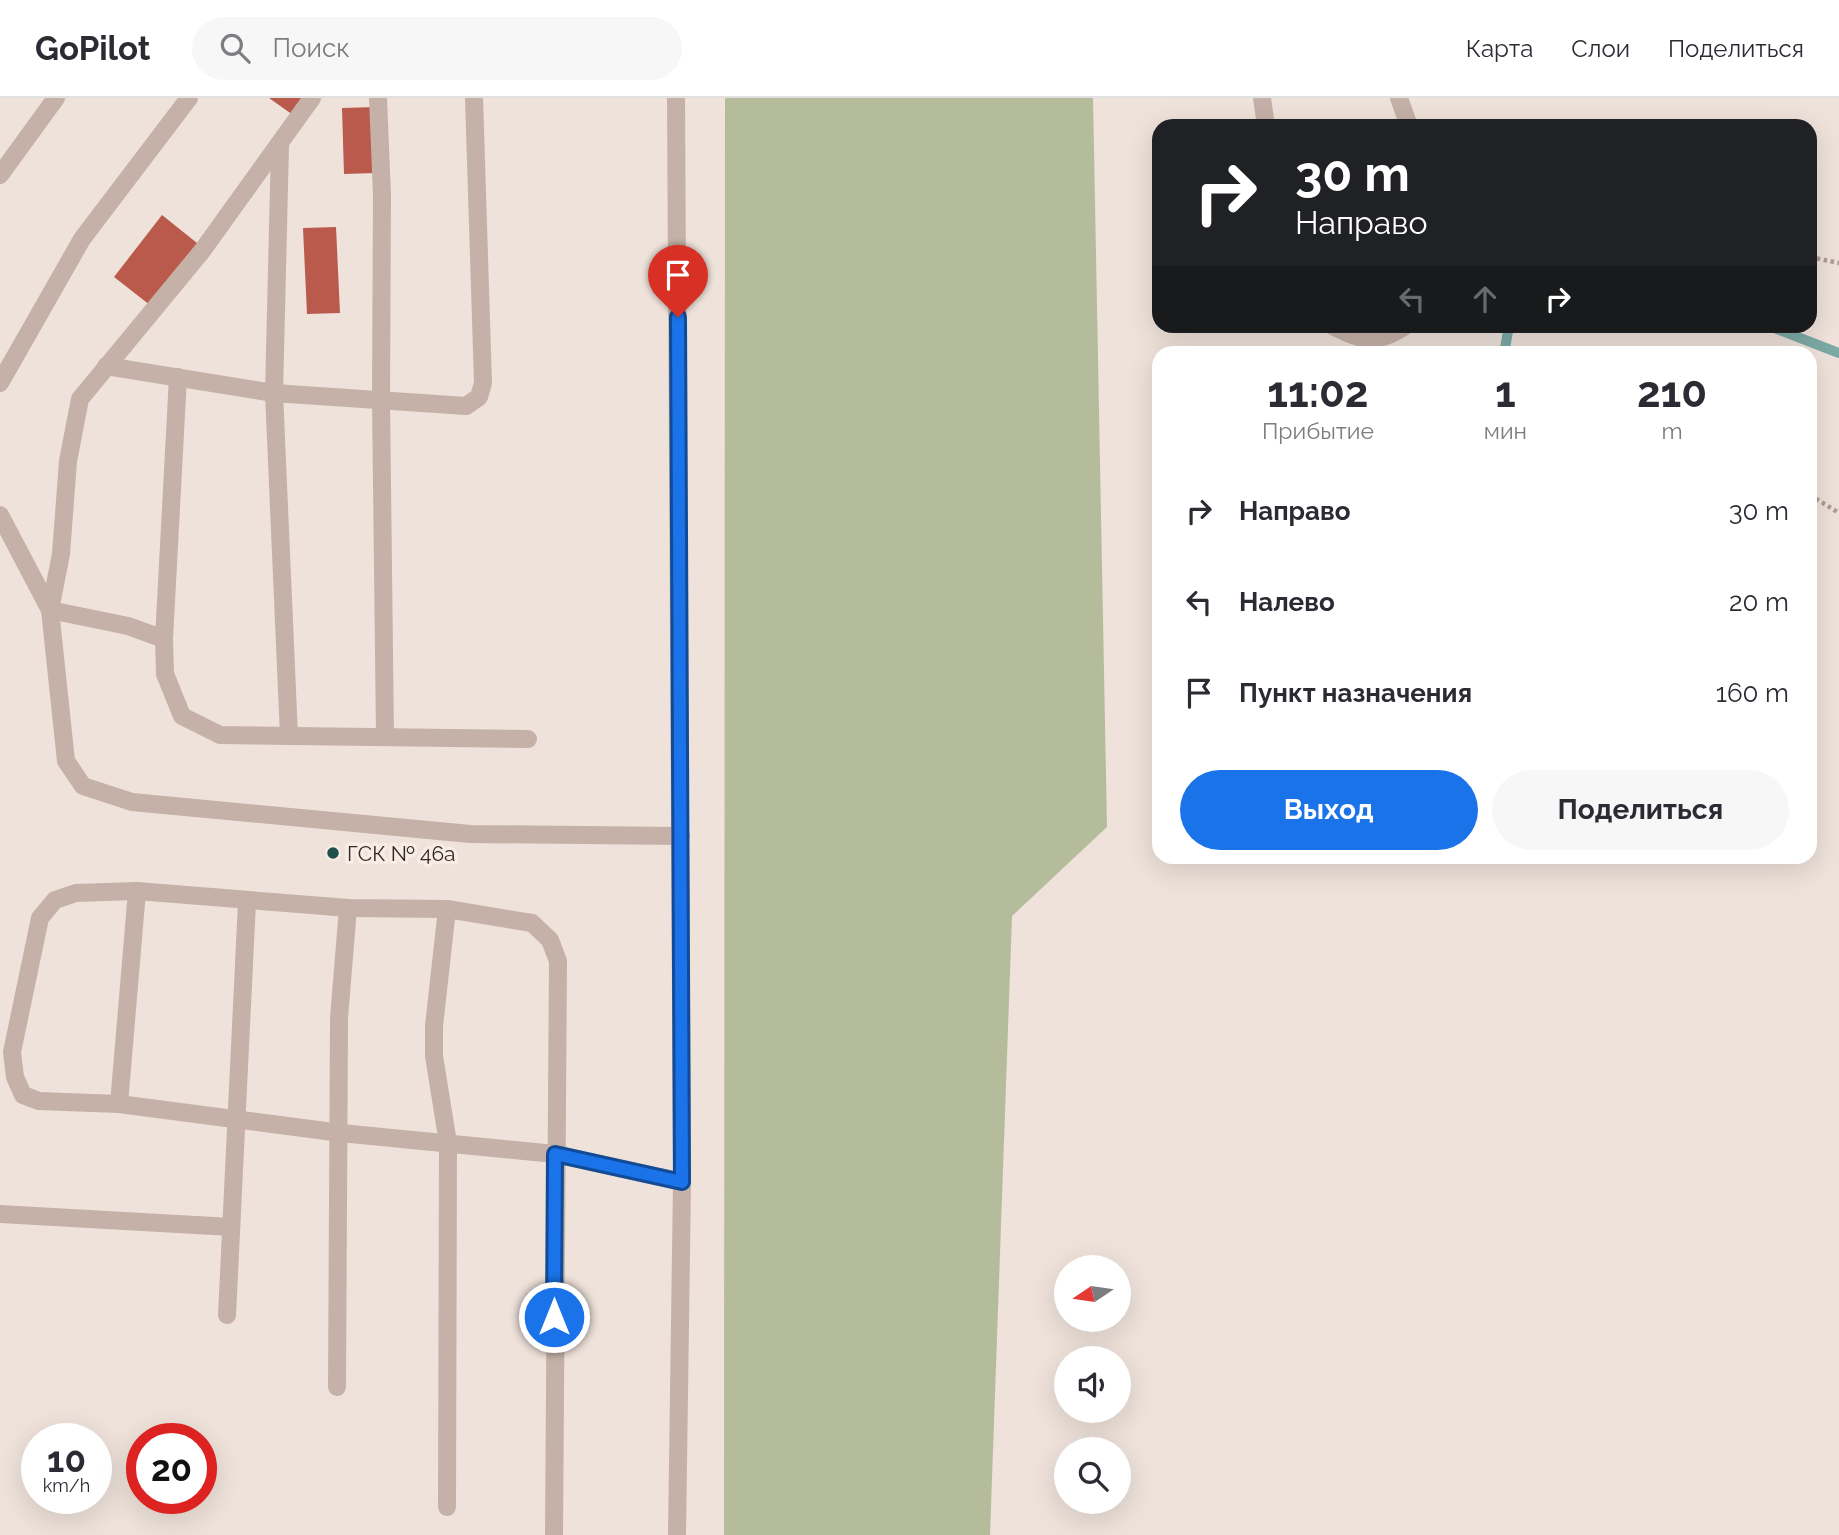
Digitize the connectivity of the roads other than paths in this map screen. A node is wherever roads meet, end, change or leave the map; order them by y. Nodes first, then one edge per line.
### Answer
1 (56, 98) edge
2 (188, 98) edge
3 (312, 98) edge
4 (378, 98) edge
5 (474, 98) edge
6 (676, 98) edge
7 (1262, 98) edge
8 (1399, 98) edge
9 (1265, 119) edge
10 (1406, 119) edge
11 (280, 146) junction
12 (0, 176) edge
13 (1346, 333) edge
14 (1394, 333) edge
15 (106, 366) junction
16 (178, 377) junction
17 (0, 383) edge
18 (274, 393) junction
19 (381, 401) junction
20 (0, 515) edge
21 (50, 610) junction
22 (164, 639) junction
23 (289, 736) junction
24 (385, 736) junction
25 (528, 739) dead end
26 (681, 836) junction
27 (137, 891) junction
28 (247, 902) junction
29 (348, 908) junction
30 (447, 909) junction
31 (119, 1104) junction
32 (235, 1120) junction
33 (341, 1133) junction
34 (448, 1143) junction
35 (555, 1154) junction
36 (682, 1182) junction
37 (0, 1214) edge
38 (231, 1227) junction
39 (227, 1315) dead end
40 (337, 1387) dead end
41 (447, 1507) dead end
42 (554, 1535) edge
43 (677, 1535) edge

1 - 12 street
2 - 17 street
3 - 11 street
4 - 19 street
5 - 19 street
6 - 26 street
7 - 9 street
8 - 10 street
11 - 15 street
11 - 18 street
13 - 14 street
15 - 16 street
15 - 21 street
16 - 18 street
16 - 22 street
18 - 19 street
18 - 23 street
19 - 24 street
20 - 21 street
21 - 22 street
21 - 26 street
22 - 23 street
23 - 24 street
24 - 25 street
26 - 36 street
27 - 28 street
27 - 31 street
27 - 31 street
28 - 29 street
28 - 32 street
29 - 30 street
29 - 33 street
30 - 34 street
30 - 35 street
31 - 32 street
32 - 33 street
32 - 38 street
33 - 34 street
33 - 40 street
34 - 35 street
34 - 41 street
35 - 36 street
35 - 42 street
36 - 43 street
37 - 38 street
38 - 39 street

